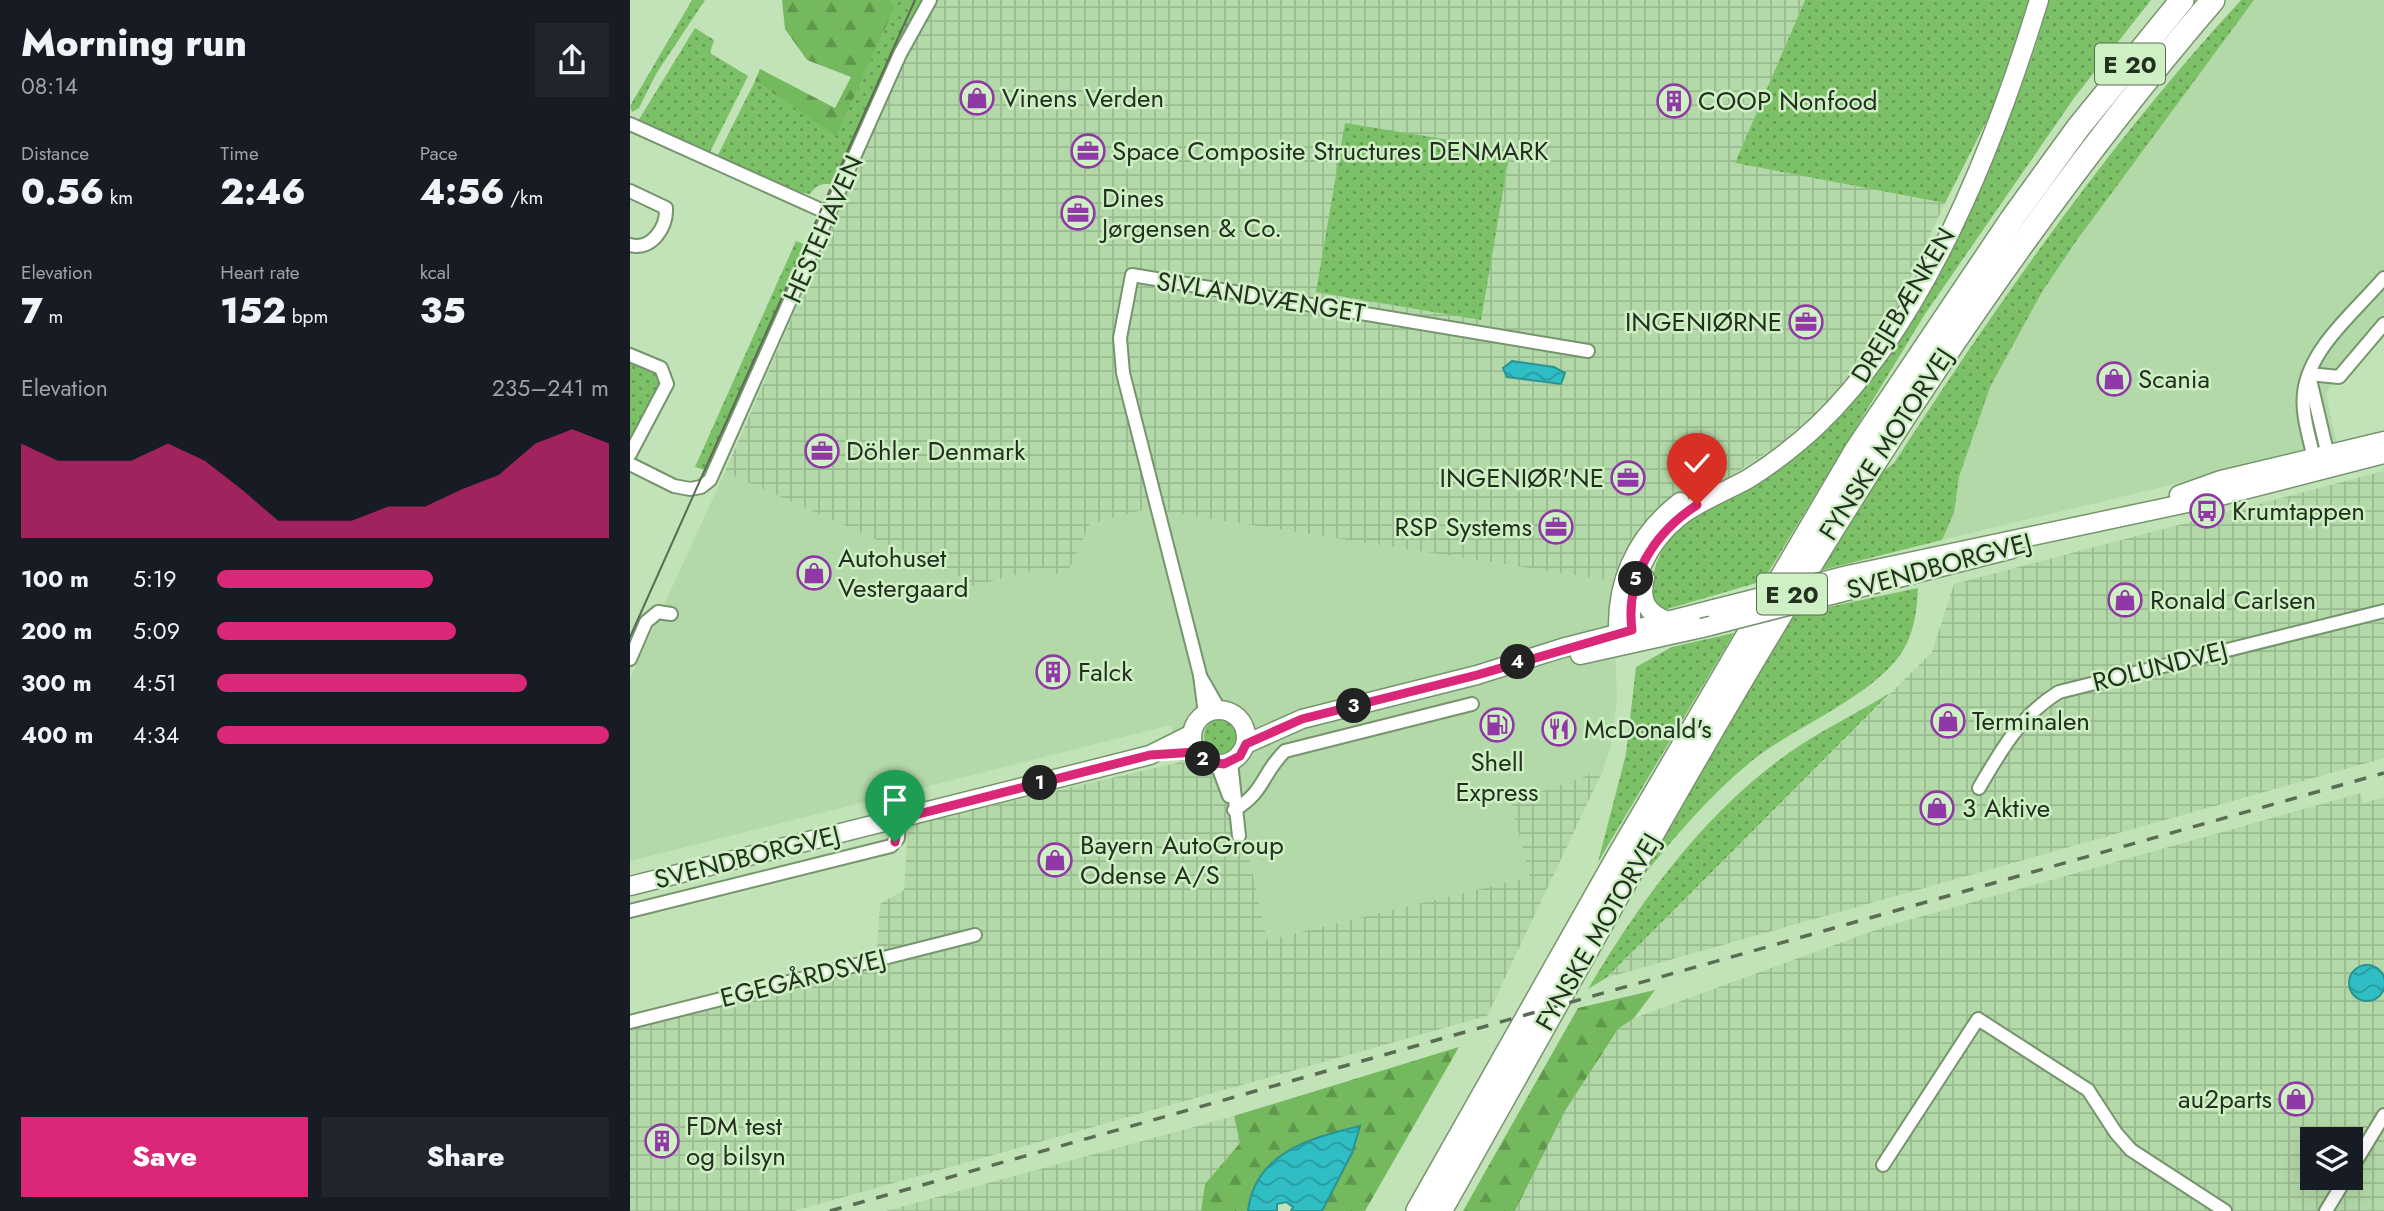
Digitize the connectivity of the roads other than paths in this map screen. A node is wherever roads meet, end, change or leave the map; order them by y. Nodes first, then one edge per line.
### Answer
1 (930, 0) edge
2 (2039, 0) edge
3 (2170, 0) edge
4 (2182, 0) edge
5 (2210, 5) edge
6 (630, 124) edge
7 (2078, 128) junction
8 (630, 191) edge
9 (830, 214) junction
10 (630, 246) edge
11 (2384, 278) edge
12 (2384, 324) edge
13 (1588, 351) dead end
14 (630, 355) edge
15 (2309, 374) junction
16 (2384, 442) edge
17 (630, 454) edge
18 (2384, 454) edge
19 (1778, 456) junction
20 (2322, 462) junction
21 (630, 464) edge
22 (1673, 522) junction
23 (2072, 528) junction
24 (2384, 611) edge
25 (671, 614) dead end
26 (1668, 621) junction
27 (1622, 639) junction
28 (630, 659) edge
29 (1472, 704) dead end
30 (1212, 711) junction
31 (1302, 719) junction
32 (1242, 721) junction
33 (1194, 743) junction
34 (1246, 744) junction
35 (1224, 763) junction
36 (1979, 788) dead end
37 (1234, 810) junction
38 (899, 819) junction
39 (1239, 836) dead end
40 (632, 886) edge
41 (630, 911) edge
42 (975, 935) dead end
43 (630, 1022) edge
44 (2384, 1115) edge
45 (2363, 1150) edge
46 (1883, 1165) dead end
47 (2339, 1190) edge
48 (1418, 1211) edge
49 (1440, 1211) edge
50 (2225, 1211) edge
51 (2326, 1211) edge

1 - 9 street, HESTEHAVEN
2 - 19 main road, DREJEBÆNKEN
3 - 7 highway
4 - 7 highway, FYNSKE MOTORVEJ / E 20
5 - 49 highway, FYNSKE MOTORVEJ / E 20
6 - 9 street
7 - 48 highway, FYNSKE MOTORVEJ / E 20
8 - 10 street
9 - 21 street, HESTEHAVEN
11 - 15 street
12 - 15 street
13 - 30 street, SIVLANDVÆNGET
14 - 17 street
15 - 20 street
16 - 20 main road, SVENDBORGVEJ
18 - 20 main road, SVENDBORGVEJ
19 - 22 main road, DREJEBÆNKEN
19 - 27 main road
20 - 23 main road, SVENDBORGVEJ
22 - 26 main road
22 - 27 main road, DREJEBÆNKEN
23 - 26 main road, SVENDBORGVEJ, bridge
23 - 27 main road, SVENDBORGVEJ, bridge
24 - 36 street, ROLUNDVEJ
25 - 28 street
26 - 27 main road, SVENDBORGVEJ
27 - 31 main road, SVENDBORGVEJ
29 - 37 street
30 - 32 main road
30 - 33 main road
31 - 32 main road, SVENDBORGVEJ
31 - 34 main road, SVENDBORGVEJ
32 - 34 main road
33 - 35 main road
33 - 38 main road, SVENDBORGVEJ
34 - 35 main road
35 - 37 street
37 - 39 street
38 - 40 main road, SVENDBORGVEJ
38 - 41 street, SVENDBORGVEJ
42 - 43 street, EGEGÅRDSVEJ
44 - 45 street
46 - 50 street
47 - 51 street

